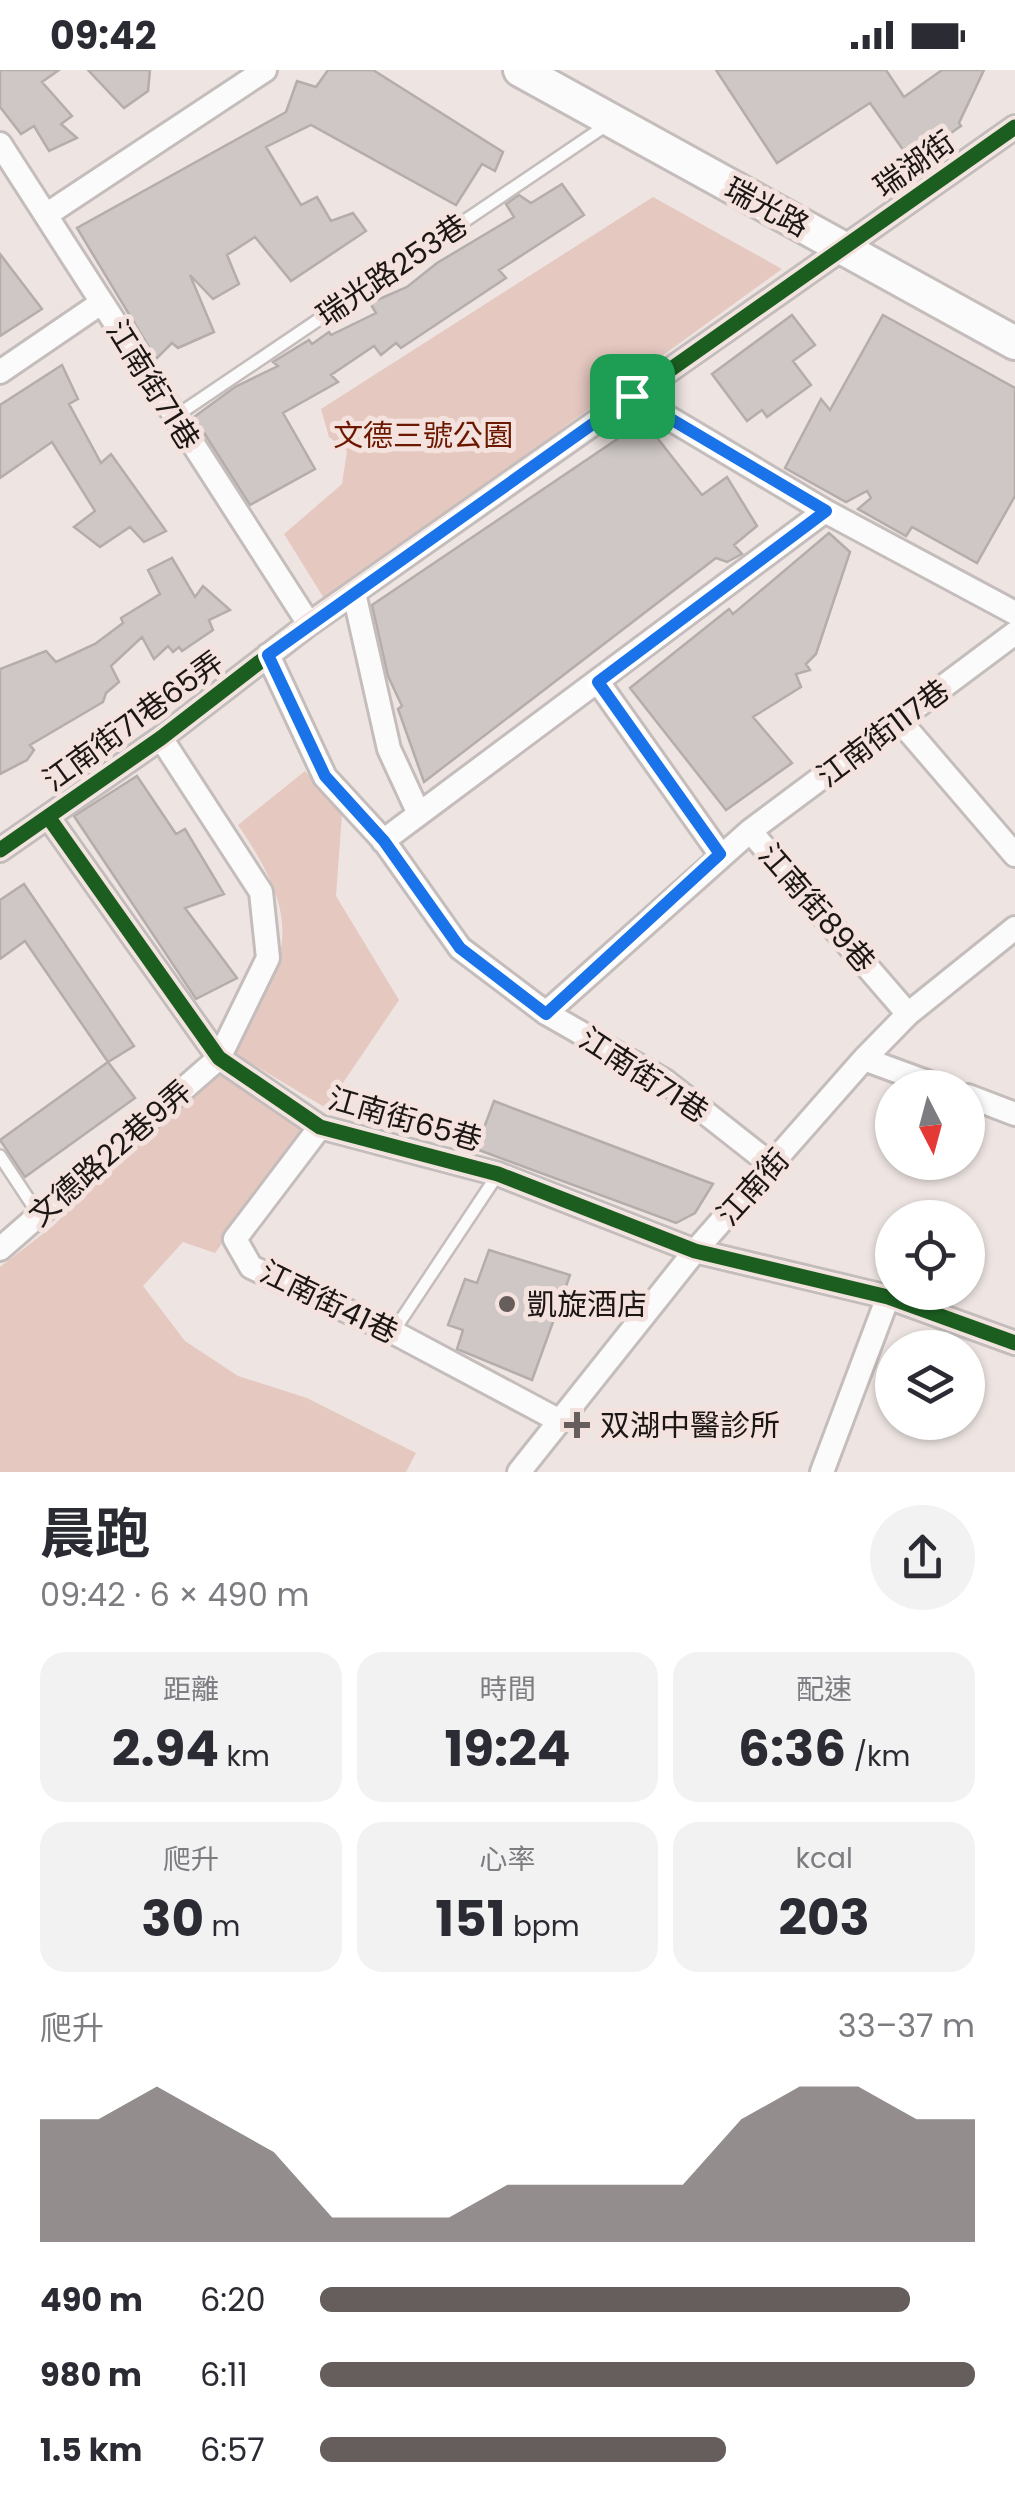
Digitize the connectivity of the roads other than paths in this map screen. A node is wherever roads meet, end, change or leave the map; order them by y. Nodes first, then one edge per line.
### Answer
1 (265, 70) edge
2 (520, 70) edge
3 (611, 122) junction
4 (1015, 127) edge
5 (4, 159) edge
6 (46, 215) junction
7 (844, 247) junction
8 (101, 303) junction
9 (1015, 343) edge
10 (0, 372) edge
11 (632, 396) junction
12 (173, 418) junction
13 (826, 511) junction
14 (354, 593) junction
15 (1015, 613) edge
16 (309, 624) junction
17 (1015, 633) edge
18 (268, 655) junction
19 (598, 682) junction
20 (900, 721) junction
21 (162, 738) junction
22 (419, 814) junction
23 (43, 822) junction
24 (750, 831) junction
25 (384, 841) junction
26 (0, 850) edge
27 (720, 854) junction
28 (1015, 855) edge
29 (1015, 928) edge
30 (546, 1014) junction
31 (908, 1014) junction
32 (220, 1058) junction
33 (864, 1059) junction
34 (894, 1070) edge
35 (985, 1103) edge
36 (1015, 1114) edge
37 (320, 1128) junction
38 (0, 1156) edge
39 (773, 1166) junction
40 (498, 1174) junction
41 (39, 1215) junction
42 (0, 1250) edge
43 (695, 1251) junction
44 (875, 1295) edge
45 (883, 1310) edge
46 (921, 1310) edge
47 (393, 1332) junction
48 (1015, 1344) edge
49 (558, 1420) junction
50 (520, 1472) edge
51 (822, 1472) edge

1 - 6 street
2 - 3 street, 瑞光路
3 - 7 street, 瑞光路
3 - 12 lane, 瑞光路253巷
4 - 7 street, 瑞湖街
5 - 6 street, 江南街71巷
6 - 8 street, 江南街71巷
7 - 9 street, 瑞光路
7 - 11 street, 瑞湖街
8 - 10 street
8 - 12 street, 江南街71巷
11 - 13 street
11 - 14 street, 江南街71巷65弄
12 - 16 street, 江南街71巷
13 - 15 street
13 - 19 street
14 - 16 street, 江南街71巷65弄
14 - 22 street
16 - 18 street, 江南街71巷65弄
17 - 20 street, 江南街117巷
18 - 21 street, 江南街71巷65弄
18 - 25 street, 江南街71巷
19 - 22 street
19 - 27 street, 江南街89巷
20 - 24 street, 江南街117巷
20 - 28 street
21 - 23 street, 江南街71巷65弄
21 - 32 street
22 - 25 street
23 - 26 street, 江南街71巷65弄
23 - 32 street, 江南街65巷
24 - 27 street, 江南街89巷
24 - 31 street, 江南街89巷
25 - 30 street, 江南街71巷
27 - 30 street, 江南街89巷
29 - 31 street, 江南街
30 - 39 street, 江南街71巷
31 - 33 street, 江南街
32 - 37 street, 江南街65巷
32 - 41 street, 文德路22巷9弄
33 - 34 street
33 - 39 street, 江南街
35 - 36 street
37 - 40 street, 江南街65巷
37 - 47 street, 江南街41巷
38 - 41 lane
39 - 43 street, 江南街
40 - 43 street, 江南街65巷
40 - 47 lane
41 - 42 street, 文德路22巷9弄
43 - 44 street, 江南街65巷
43 - 49 street, 江南街
45 - 51 street
46 - 48 street, 江南街65巷
47 - 49 street, 江南街41巷
49 - 50 street, 江南街

